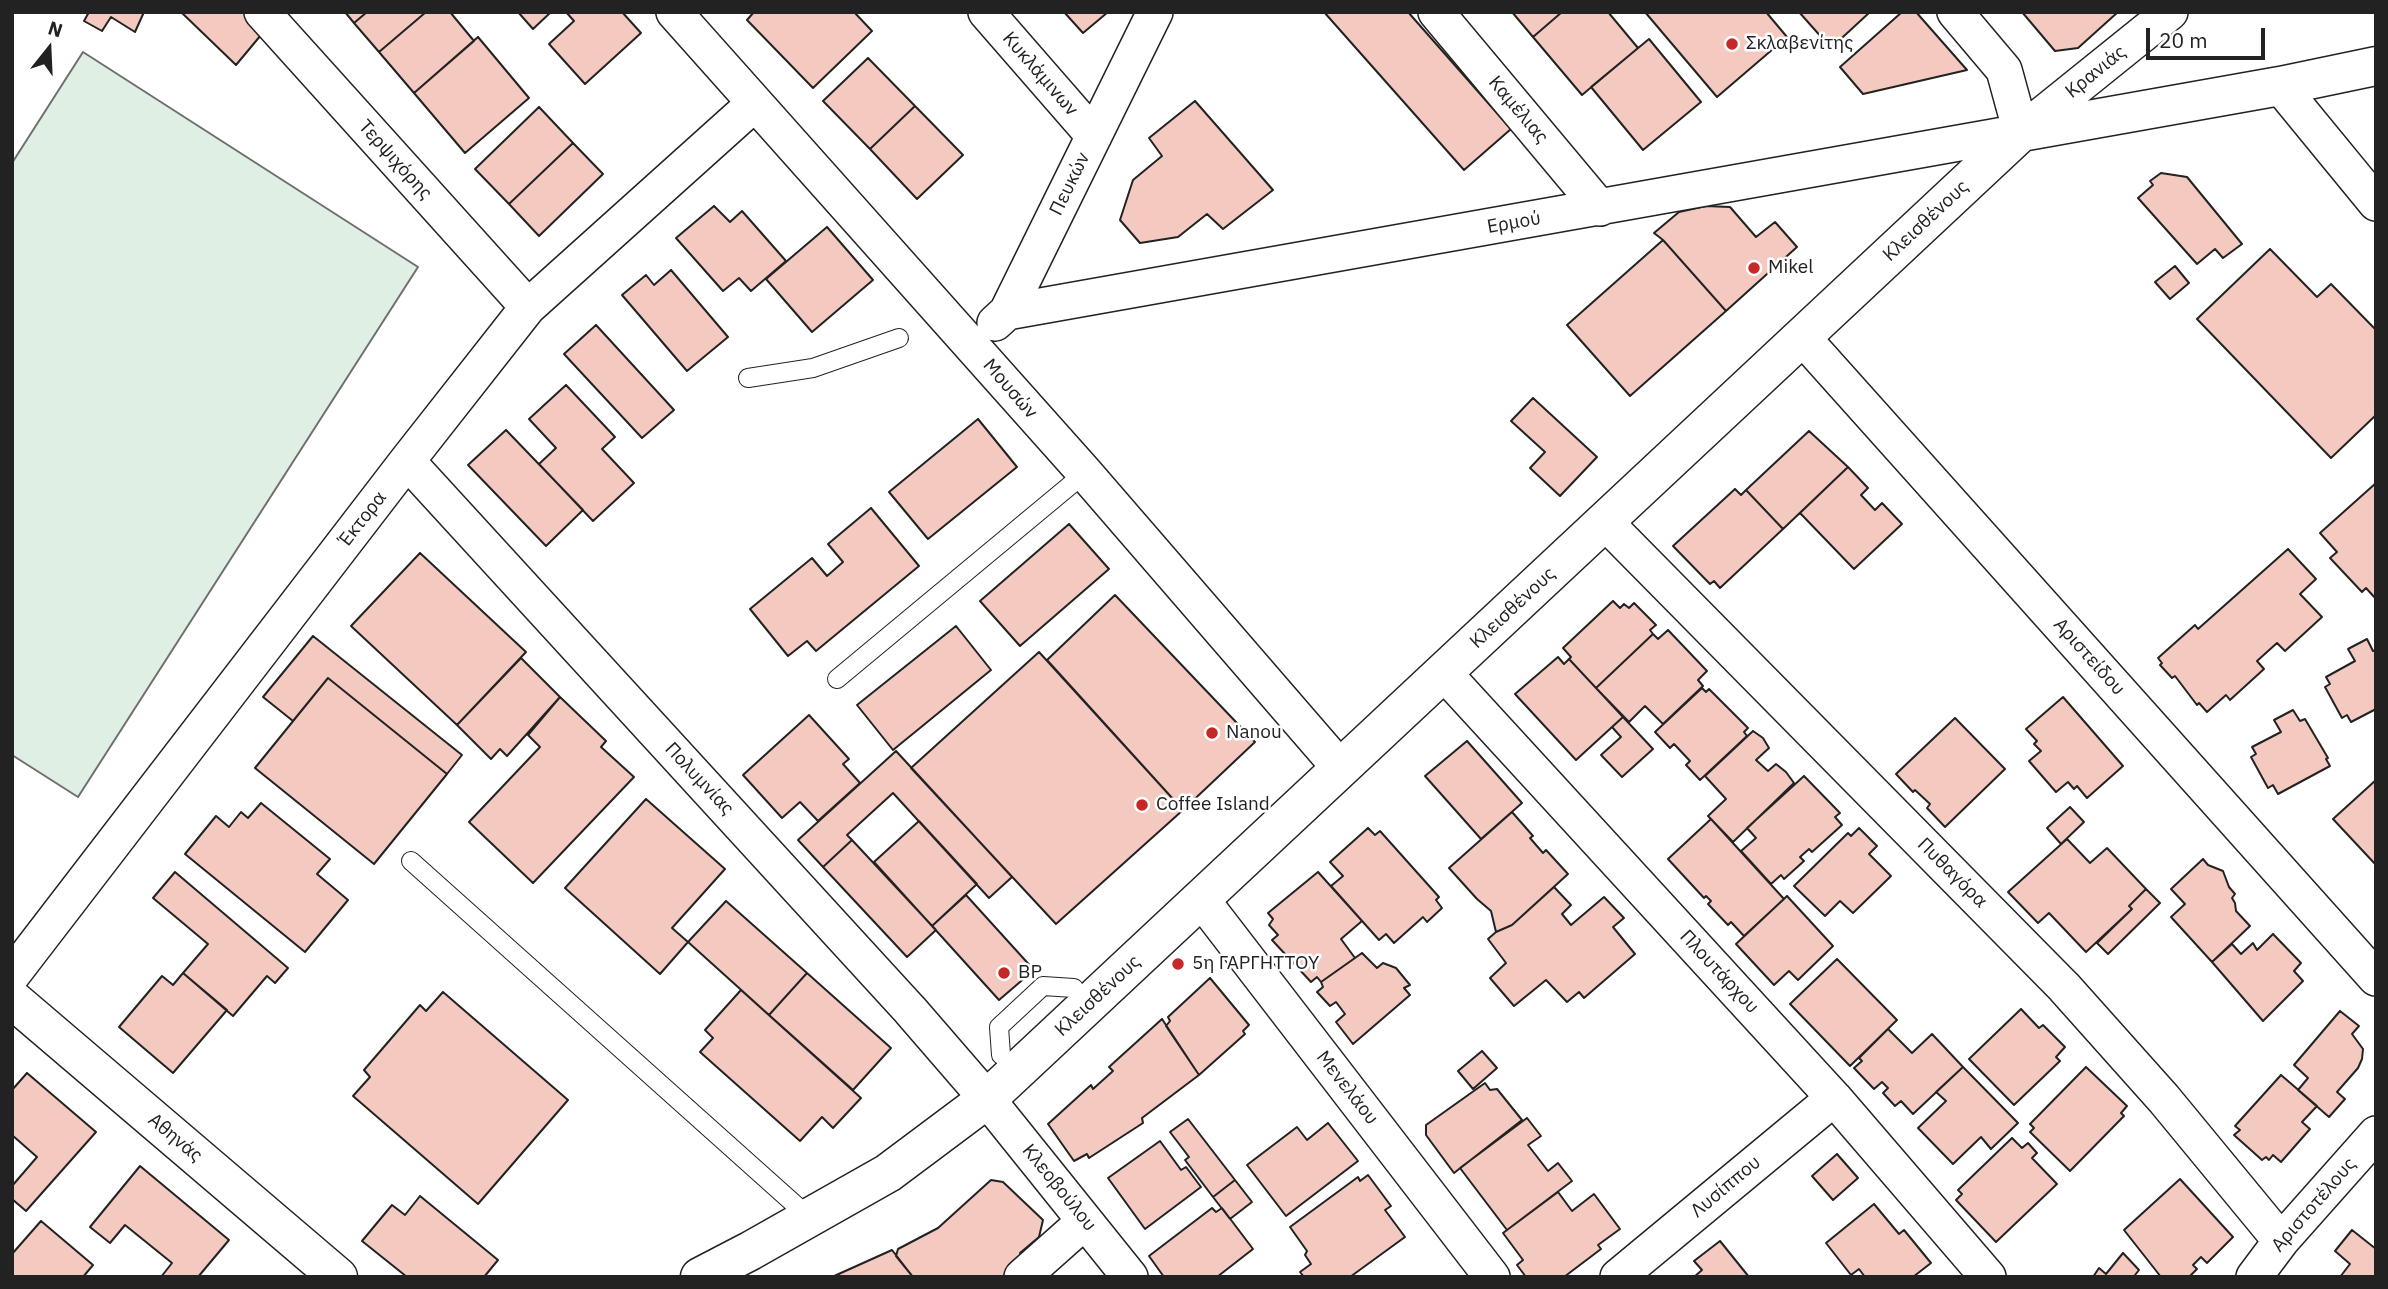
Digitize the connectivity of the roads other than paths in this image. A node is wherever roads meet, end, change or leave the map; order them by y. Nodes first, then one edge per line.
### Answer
1 (262, 12) edge
2 (674, 12) edge
3 (986, 12) edge
4 (1155, 12) edge
5 (1436, 12) edge
6 (1955, 12) edge
7 (2170, 12) edge
8 (2376, 66) edge
9 (2280, 86) junction
10 (755, 103) junction
11 (2021, 132) junction
12 (1094, 136) junction
13 (2376, 203) edge
14 (1600, 208) junction
15 (528, 307) junction
16 (1007, 312) junction
17 (1802, 337) junction
18 (899, 338) dead end
19 (971, 344) junction
20 (748, 378) dead end
21 (407, 461) junction
22 (1084, 472) junction
23 (1605, 522) junction
24 (1444, 673) junction
25 (837, 679) dead end
26 (1341, 769) junction
27 (411, 861) dead end
28 (1201, 900) junction
29 (12, 975) edge
30 (2376, 978) edge
31 (1074, 988) dead end
32 (12, 999) edge
33 (1001, 1055) dead end
34 (1834, 1098) junction
35 (987, 1099) junction
36 (2376, 1134) edge
37 (810, 1218) junction
38 (1086, 1221) junction
39 (2281, 1241) junction
40 (338, 1277) edge
41 (700, 1277) edge
42 (1022, 1277) edge
43 (1130, 1277) edge
44 (1492, 1277) edge
45 (1618, 1277) edge
46 (1988, 1277) edge
47 (2254, 1277) edge

1 - 15 street, Τερψιχόρης
2 - 10 street, Μουσών
3 - 12 street, Κυκλάμινων
4 - 12 street, Πευκών
5 - 14 street, Καμέλιας
6 - 11 street
7 - 11 street, Κρανιάς
8 - 9 main road
9 - 11 main road
9 - 13 street
10 - 15 street, Έκτορα
10 - 19 street, Μουσών
11 - 14 street, Ερμού
11 - 17 main road, Κλεισθένους
12 - 16 street, Πευκών
14 - 16 street, Ερμού
15 - 21 street, Έκτορα
16 - 19 street, Πευκών
17 - 23 main road, Κλεισθένους
17 - 30 street, Αριστείδου
18 - 20 lane
19 - 22 street, Μουσών
21 - 29 street, Έκτορα
21 - 35 street, Πολυμνίας
22 - 25 lane
22 - 26 street, Μουσών
23 - 24 main road, Κλεισθένους
23 - 39 street, Πυθαγόρα
24 - 26 main road, Κλεισθένους
24 - 34 street, Πλουτάρχου
26 - 28 main road, Κλεισθένους
27 - 37 lane
28 - 35 main road, Κλεισθένους
28 - 44 street, Μενελάου
31 - 33 lane
32 - 40 main road, Αθηνάς
34 - 45 street, Λυσίππου
34 - 46 street, Πλουτάρχου
35 - 37 main road, Κλεισθένους
35 - 38 street, Κλεοβούλου
36 - 39 street, Αριστοτέλους
37 - 41 main road, Κλεισθένους
38 - 42 street
38 - 43 street, Κλεοβούλου
39 - 47 street, Αριστοτέλους

